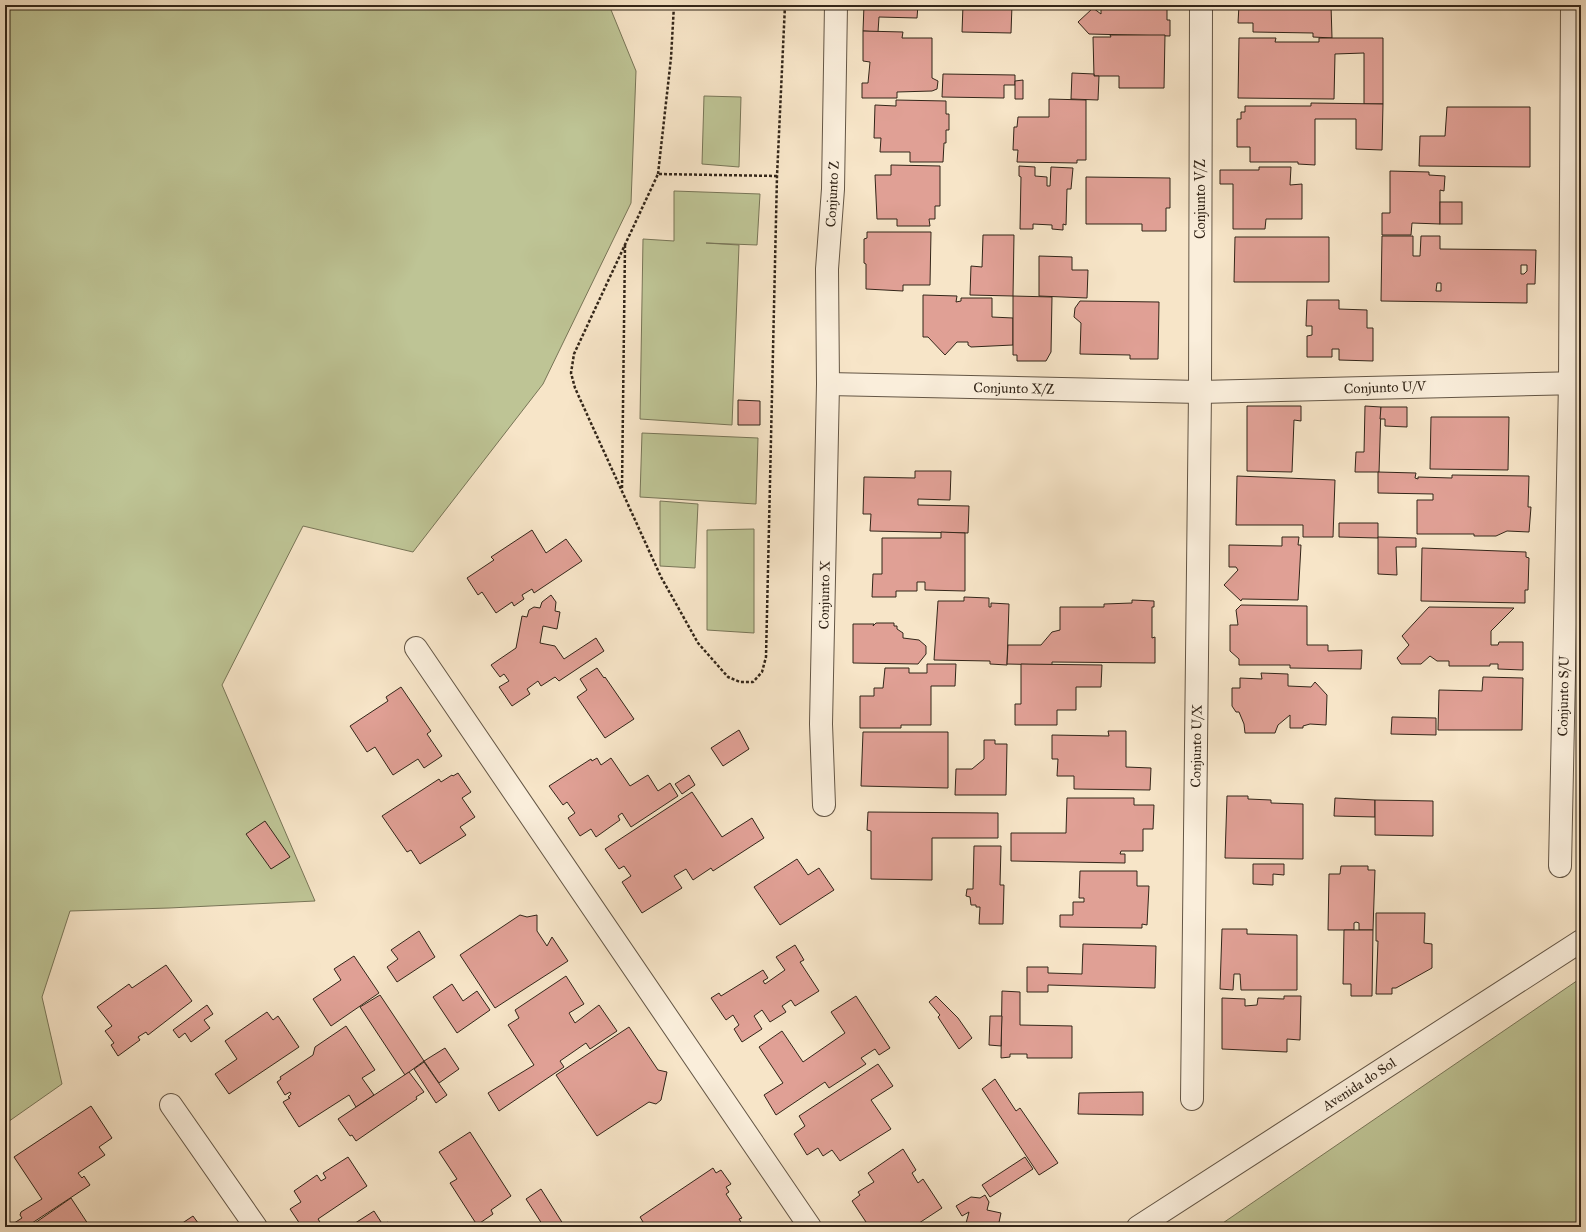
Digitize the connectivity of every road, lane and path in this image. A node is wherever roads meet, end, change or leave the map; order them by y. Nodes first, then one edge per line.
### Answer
1 (674, 5) edge
2 (785, 5) edge
3 (836, 5) edge
4 (1201, 5) edge
5 (1572, 5) edge
6 (658, 174) junction
7 (777, 176) junction
8 (625, 244) junction
9 (1575, 382) edge
10 (828, 384) junction
11 (1200, 392) junction
12 (622, 491) junction
13 (416, 648) dead end
14 (824, 805) dead end
15 (1560, 866) dead end
16 (1581, 941) edge
17 (1192, 1100) dead end
18 (171, 1104) dead end
19 (256, 1227) edge
20 (810, 1227) edge
21 (1138, 1227) edge

1 - 6 path
2 - 7 path
3 - 10 street, Conjunto Z
4 - 11 street, Conjunto V/Z
5 - 9 street, Conjunto S/U
6 - 7 path
6 - 8 path
7 - 12 path
8 - 12 path
8 - 12 path
9 - 11 street, Conjunto U/V
9 - 15 street, Conjunto S/U
10 - 11 street, Conjunto X/Z
10 - 14 street, Conjunto X
11 - 17 street, Conjunto U/X
13 - 20 street
16 - 21 street, Avenida do Sol
18 - 19 street

